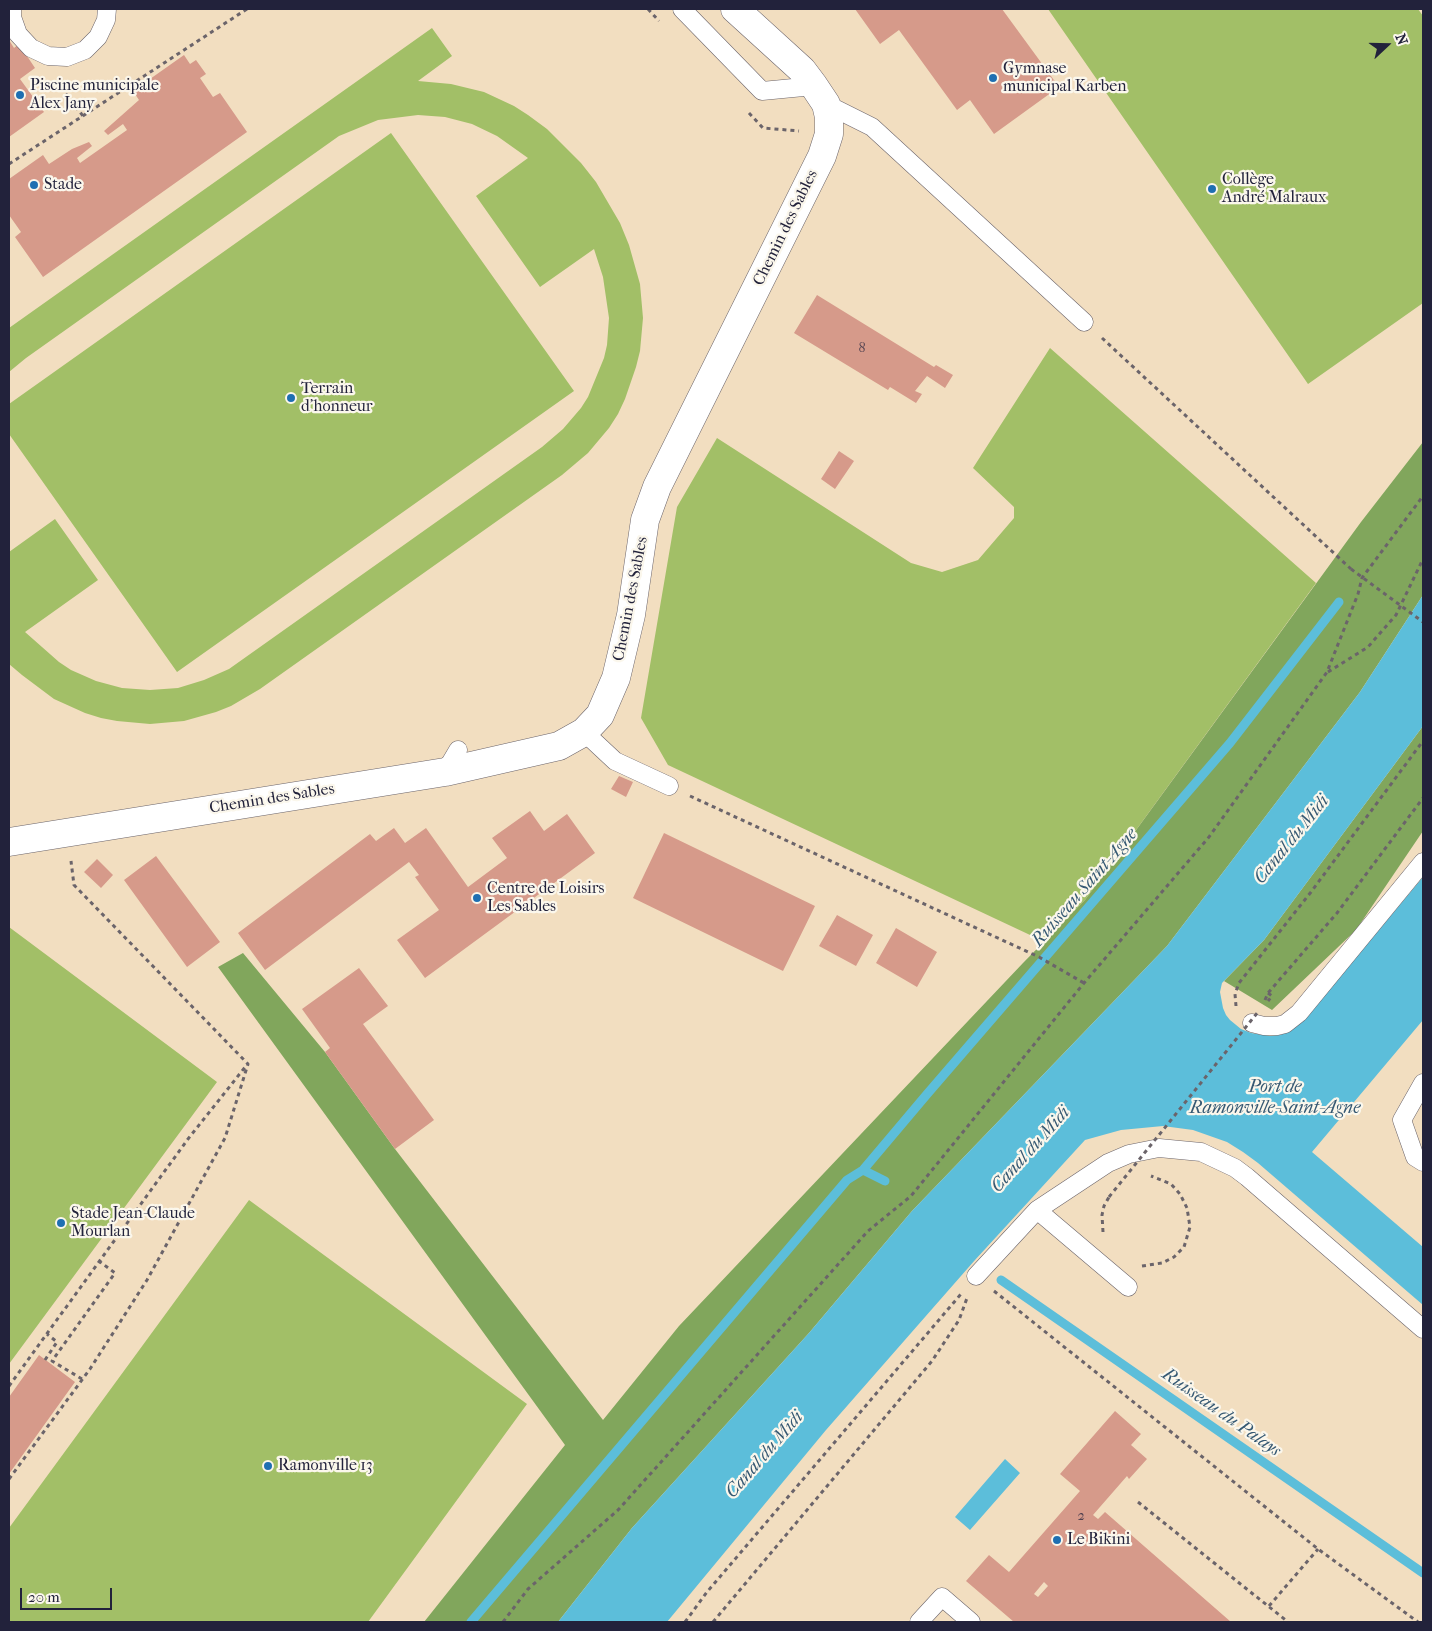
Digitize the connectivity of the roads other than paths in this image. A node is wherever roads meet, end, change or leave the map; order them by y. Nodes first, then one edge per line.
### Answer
1 (12, 9) edge
2 (106, 9) edge
3 (682, 9) edge
4 (735, 9) edge
5 (820, 95) junction
6 (1084, 322) road end
7 (584, 732) junction
8 (377, 783) junction
9 (669, 786) road end
10 (354, 798) dead end
11 (9, 842) edge
12 (1423, 862) edge
13 (1249, 1016) road end
14 (1423, 1083) edge
15 (1423, 1162) edge
16 (1037, 1210) junction
17 (976, 1276) road end
18 (1128, 1287) dead end
19 (1423, 1329) edge
20 (919, 1622) edge
21 (971, 1622) edge

1 - 2 lane
3 - 5 lane
4 - 5 street
5 - 6 lane
5 - 7 street, Chemin des Sables
7 - 8 street, Chemin des Sables
7 - 9 lane
8 - 10 lane
8 - 11 street, Chemin des Sables
12 - 13 lane
14 - 15 lane
16 - 17 lane
16 - 18 lane
16 - 19 lane
20 - 21 lane

